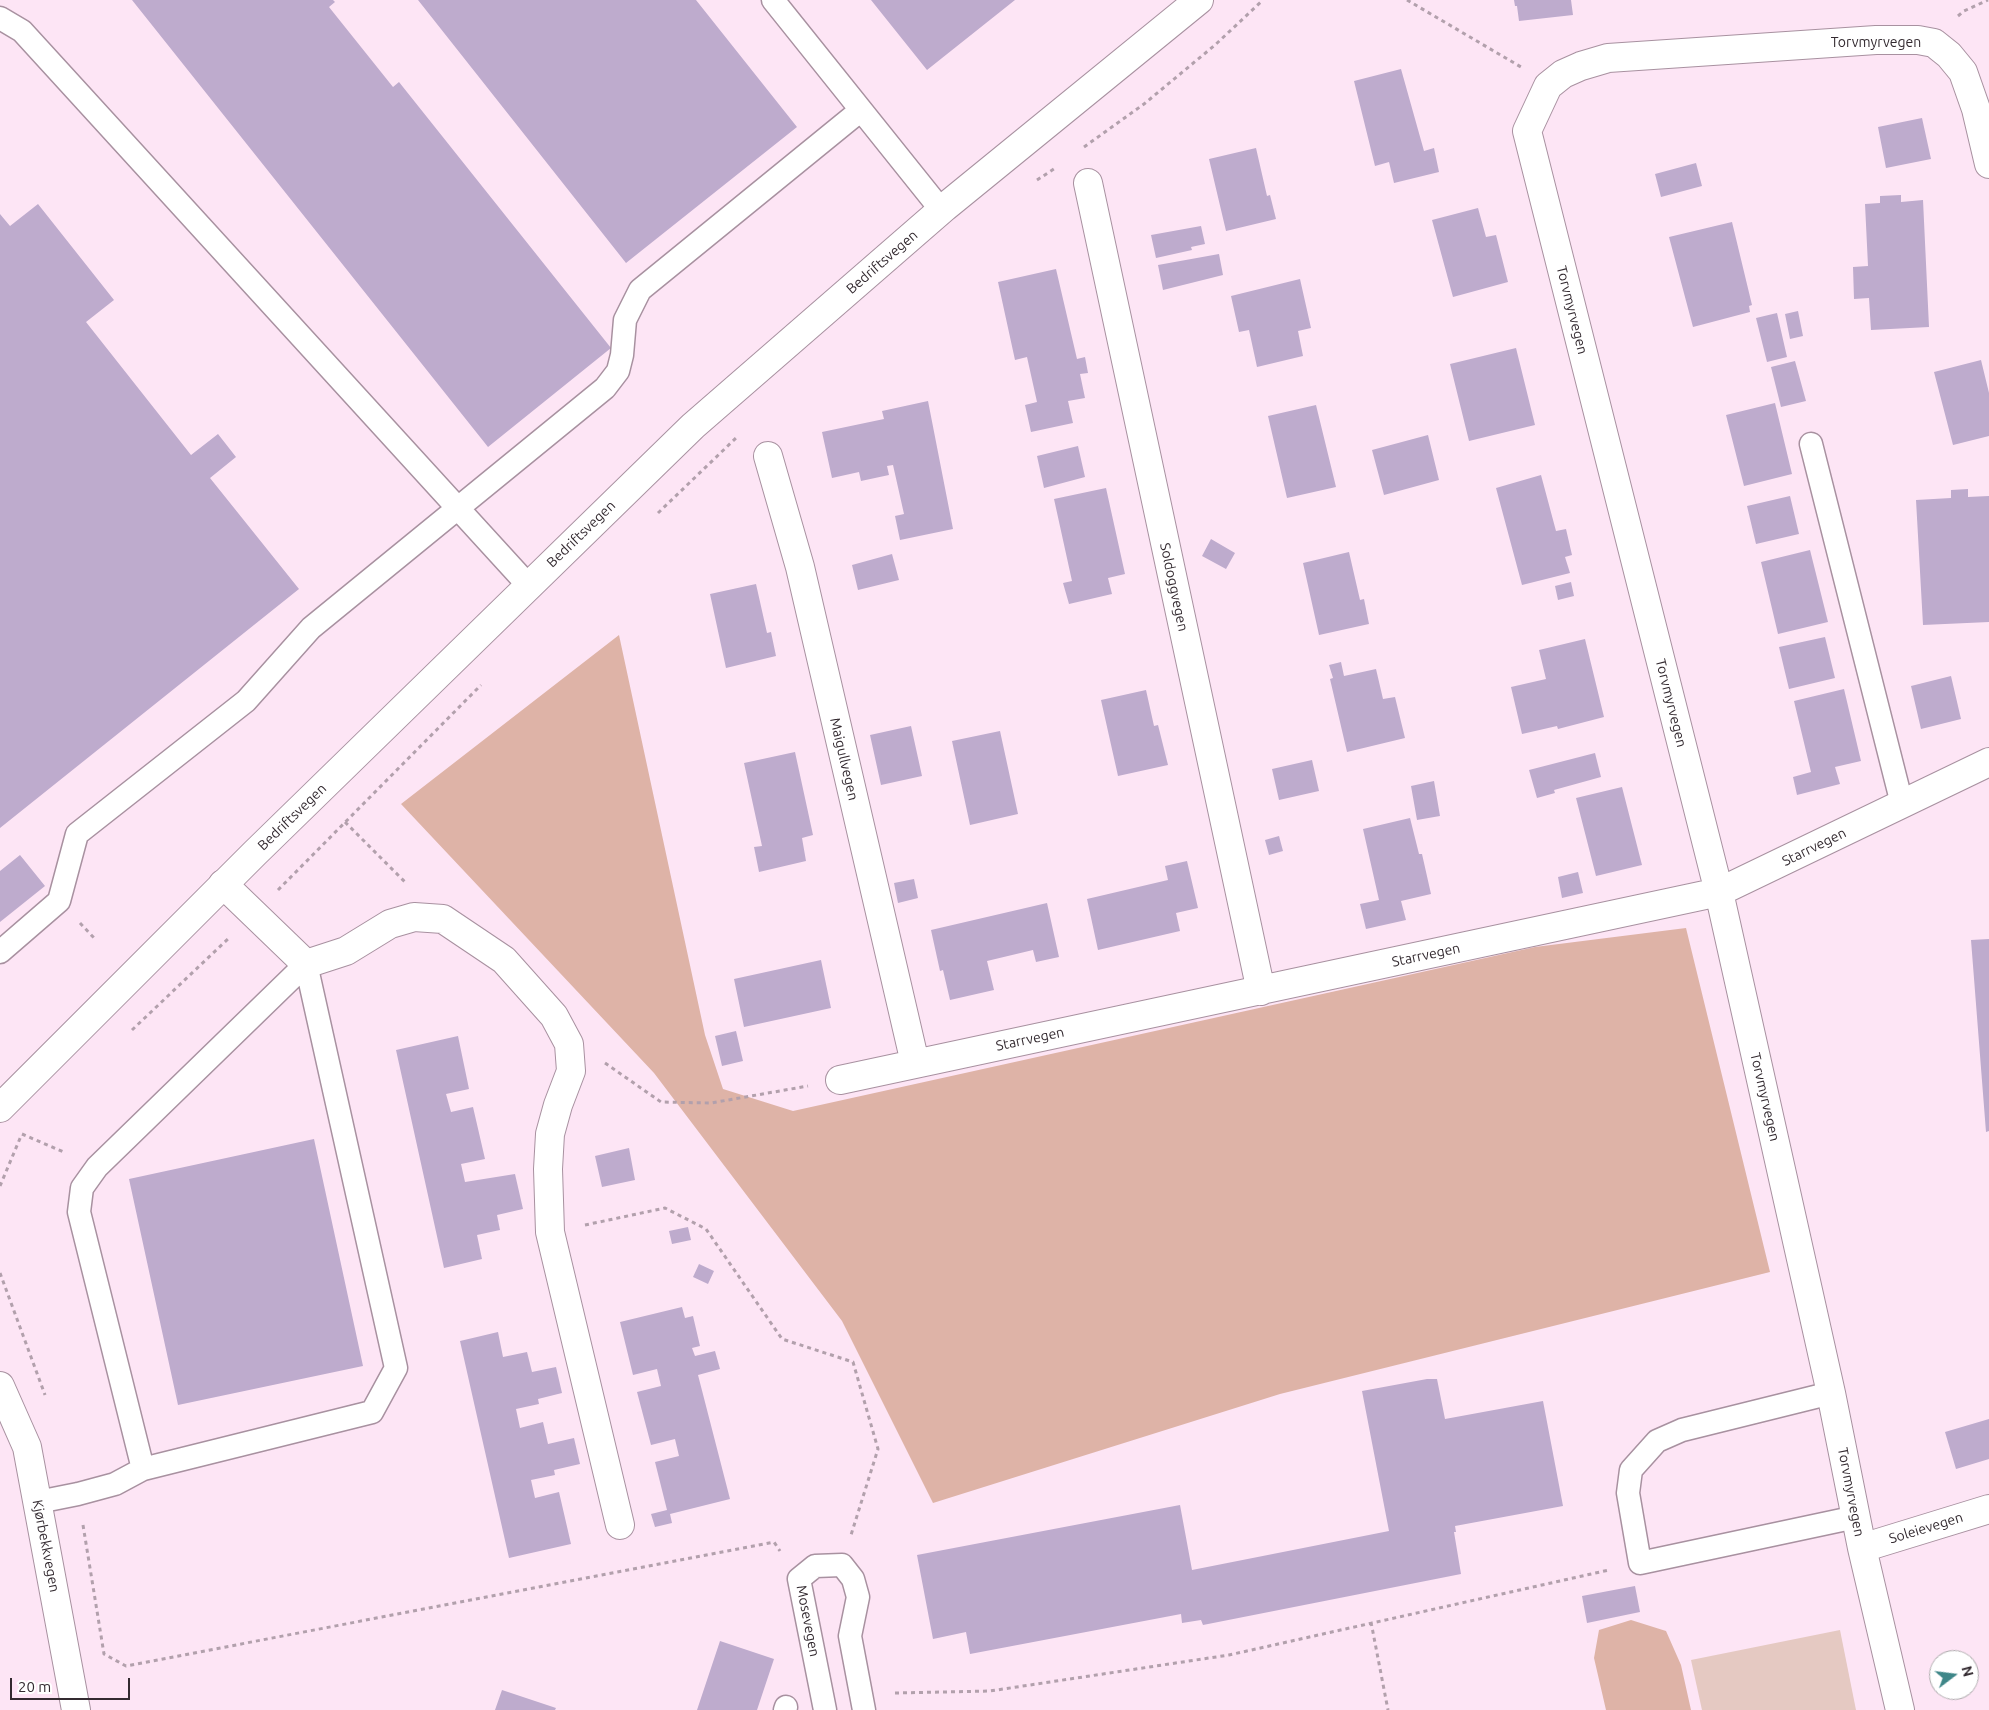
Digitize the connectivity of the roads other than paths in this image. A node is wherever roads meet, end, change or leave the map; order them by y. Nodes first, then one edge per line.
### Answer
1 (773, 0) edge
2 (1199, 0) edge
3 (0, 18) edge
4 (860, 110) junction
5 (1989, 164) edge
6 (1088, 183) dead end
7 (942, 210) junction
8 (1811, 444) dead end
9 (768, 456) dead end
10 (458, 508) junction
11 (528, 585) junction
12 (1989, 762) edge
13 (1902, 804) junction
14 (223, 884) junction
15 (1719, 892) junction
16 (0, 952) edge
17 (306, 964) junction
18 (1261, 991) junction
19 (915, 1063) junction
20 (840, 1080) road end
21 (0, 1108) edge
22 (1, 1388) edge
23 (1831, 1392) junction
24 (143, 1469) junction
25 (38, 1502) junction
26 (1989, 1509) edge
27 (1856, 1517) junction
28 (620, 1525) dead end
29 (1862, 1548) junction
30 (863, 1705) edge
31 (76, 1710) edge
32 (825, 1710) edge
33 (1900, 1710) edge

1 - 4 lane
2 - 7 street, Bedriftsvegen
3 - 10 lane
4 - 7 lane
4 - 10 lane
5 - 15 street, Torvmyrvegen
6 - 18 street, Soldoggvegen
7 - 11 street, Bedriftsvegen
8 - 13 lane
9 - 19 street, Maigullvegen
10 - 11 lane
10 - 16 lane
11 - 14 street, Bedriftsvegen
12 - 13 street, Starrvegen
13 - 15 street, Starrvegen
14 - 17 street
14 - 21 street, Bedriftsvegen
15 - 18 street, Starrvegen
15 - 23 street, Torvmyrvegen
17 - 24 lane
17 - 24 lane
17 - 28 street
18 - 19 street, Starrvegen
19 - 20 street, Starrvegen
22 - 25 street, Kjørbekkvegen
23 - 27 street, Torvmyrvegen
23 - 27 lane
24 - 25 lane
25 - 31 street, Kjørbekkvegen
26 - 29 street, Soleievegen
27 - 29 street, Torvmyrvegen
29 - 33 street, Torvmyrvegen
30 - 32 lane, Mosevegen

